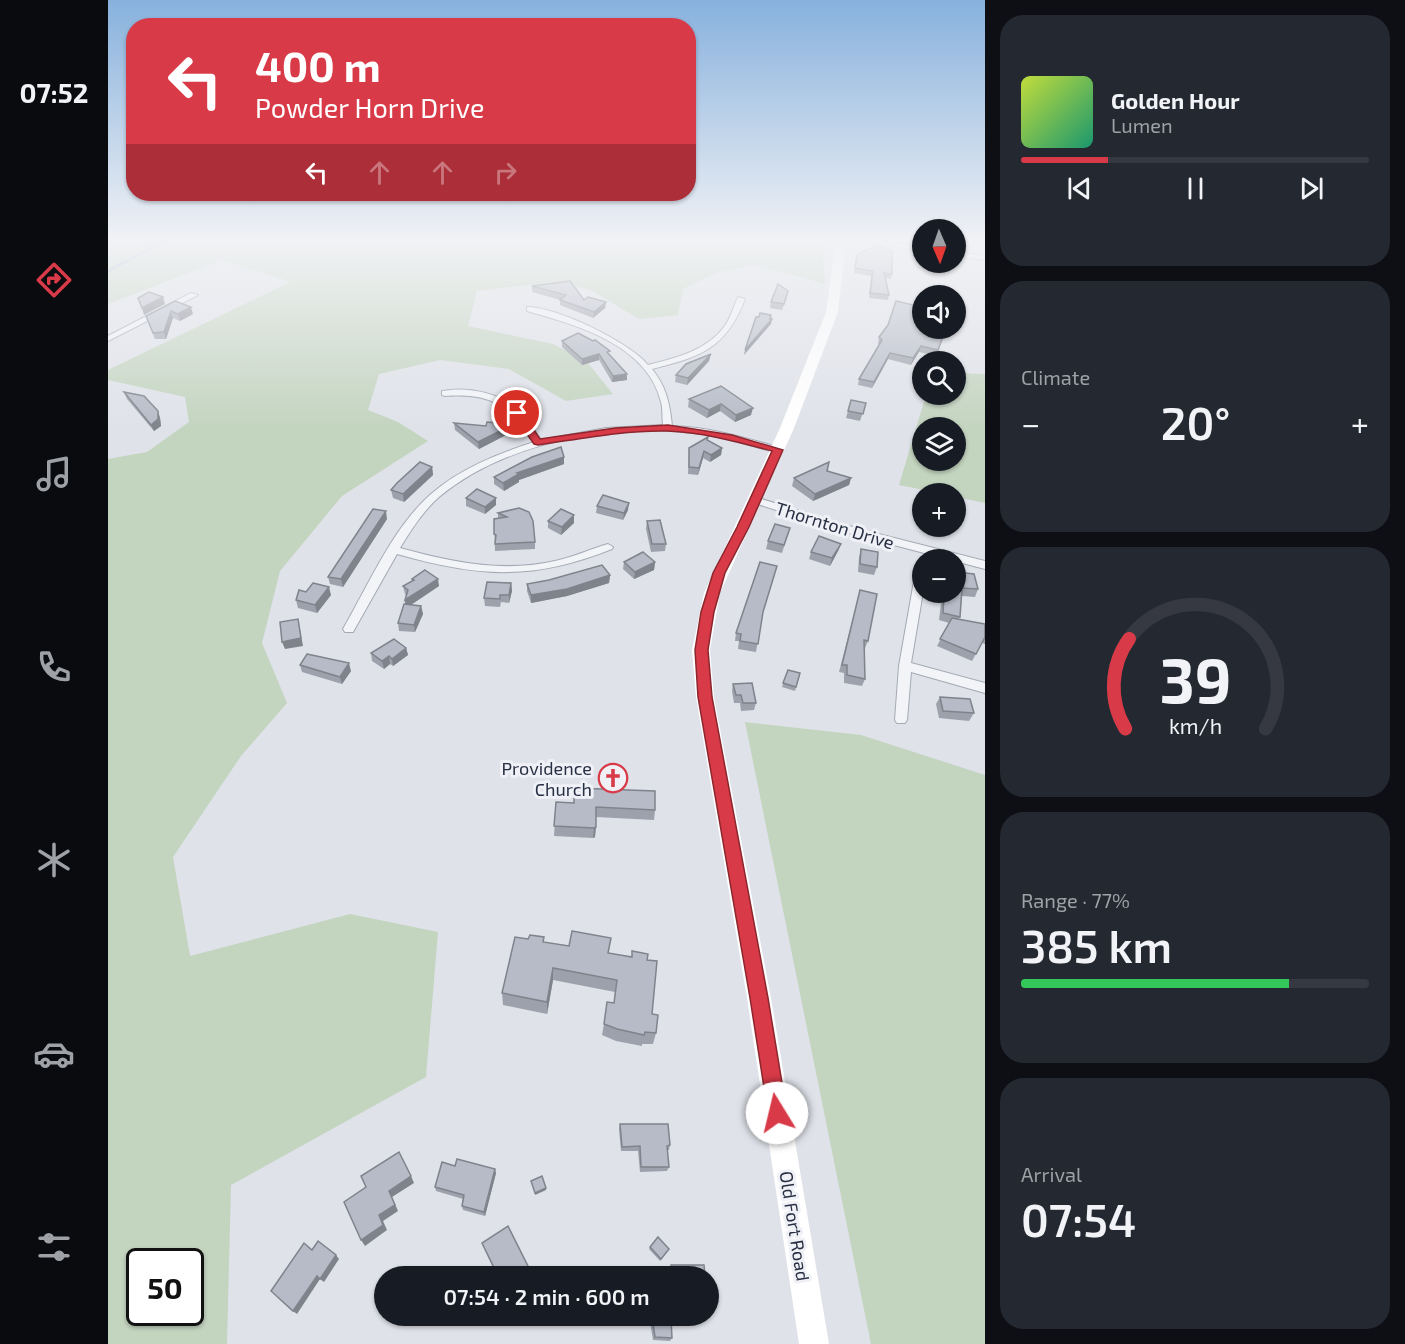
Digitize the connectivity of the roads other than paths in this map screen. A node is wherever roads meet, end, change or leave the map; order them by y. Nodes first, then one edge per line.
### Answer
1 (177, 304) edge
2 (740, 304) edge
3 (834, 304) edge
4 (530, 309) dead end
5 (108, 339) edge
6 (649, 367) junction
7 (445, 393) dead end
8 (668, 428) junction
9 (538, 442) junction
10 (778, 450) junction
11 (755, 500) junction
12 (608, 547) dead end
13 (396, 550) junction
14 (912, 551) edge
15 (966, 562) edge
16 (985, 565) edge
17 (916, 603) edge
18 (349, 629) dead end
19 (905, 666) junction
20 (985, 688) edge
21 (901, 720) dead end
22 (814, 1344) edge

1 - 5 street
2 - 6 street
3 - 10 main road, Old Fort Road
4 - 6 street
6 - 8 street
7 - 9 street
8 - 9 street
8 - 10 street
9 - 13 street
10 - 11 main road, Old Fort Road
11 - 14 street, Thornton Drive
11 - 22 main road, Old Fort Road
12 - 13 street
13 - 18 street
15 - 16 street, Thornton Drive
17 - 19 street
19 - 20 street
19 - 21 street

